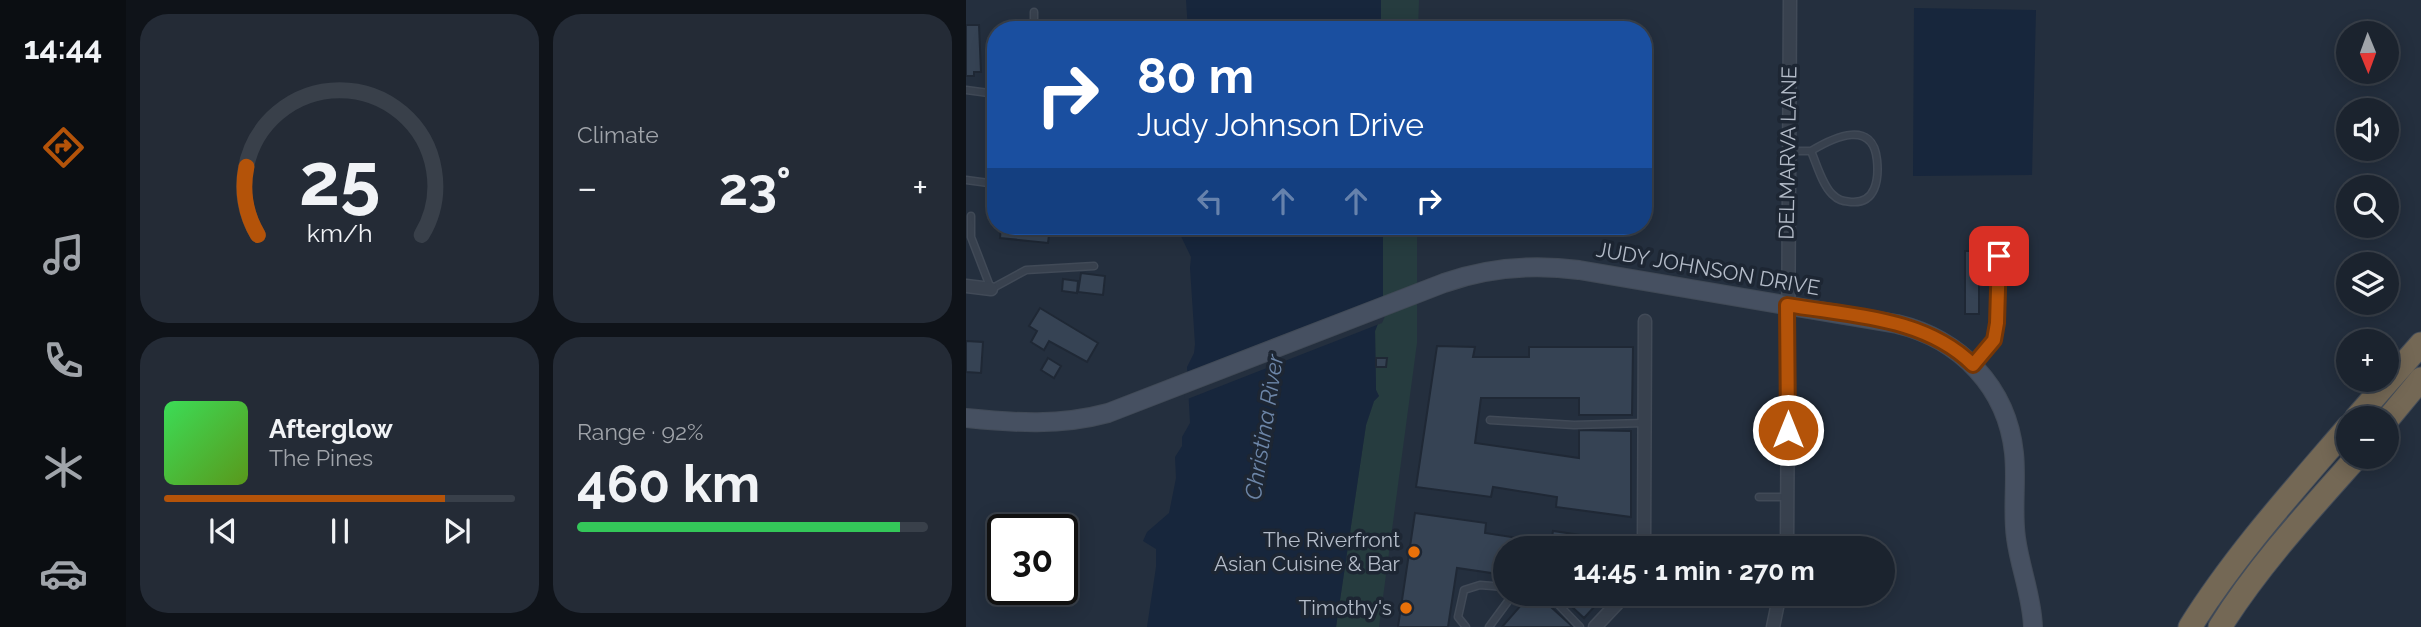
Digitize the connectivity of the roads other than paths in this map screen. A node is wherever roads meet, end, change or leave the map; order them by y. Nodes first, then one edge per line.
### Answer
1 (1790, 0) edge
2 (1034, 12) dead end
3 (1034, 21) edge
4 (966, 90) edge
5 (987, 93) edge
6 (1789, 151) junction
7 (1811, 151) junction
8 (966, 180) edge
9 (987, 183) edge
10 (971, 216) dead end
11 (1999, 256) dead end
12 (1094, 266) dead end
13 (966, 286) edge
14 (990, 289) junction
15 (1787, 305) junction
16 (1645, 321) dead end
17 (2421, 344) edge
18 (1973, 365) junction
19 (2421, 379) edge
20 (2367, 406) edge
21 (2399, 406) edge
22 (966, 418) edge
23 (1490, 420) dead end
24 (1644, 423) junction
25 (2336, 441) edge
26 (2347, 469) edge
27 (1759, 497) dead end
28 (1788, 497) junction
29 (1644, 536) edge
30 (1787, 536) edge
31 (1493, 586) edge
32 (1504, 606) edge
33 (1560, 606) edge
34 (1615, 606) edge
35 (1777, 606) edge
36 (1466, 627) edge
37 (1489, 627) edge
38 (1580, 627) edge
39 (1595, 627) edge
40 (1773, 627) edge
41 (2033, 627) edge
42 (2190, 627) edge
43 (2220, 627) edge

1 - 6 street, DELMARVA LANE
2 - 3 lane
4 - 5 lane
6 - 7 lane
6 - 15 street, DELMARVA LANE
7 - 7 lane
8 - 9 lane
10 - 14 lane
11 - 18 lane
12 - 14 lane
13 - 14 street
15 - 18 street, JUDY JOHNSON DRIVE
15 - 22 street, JUDY JOHNSON DRIVE
15 - 28 street, DELMARVA LANE
16 - 24 street
17 - 20 highway
18 - 41 street, JUDY JOHNSON DRIVE
19 - 21 highway
23 - 24 lane
24 - 29 street
25 - 42 highway
26 - 43 highway
27 - 28 lane
28 - 30 street, DELMARVA LANE
31 - 36 lane
32 - 37 lane
33 - 38 lane
34 - 39 street
35 - 40 street

